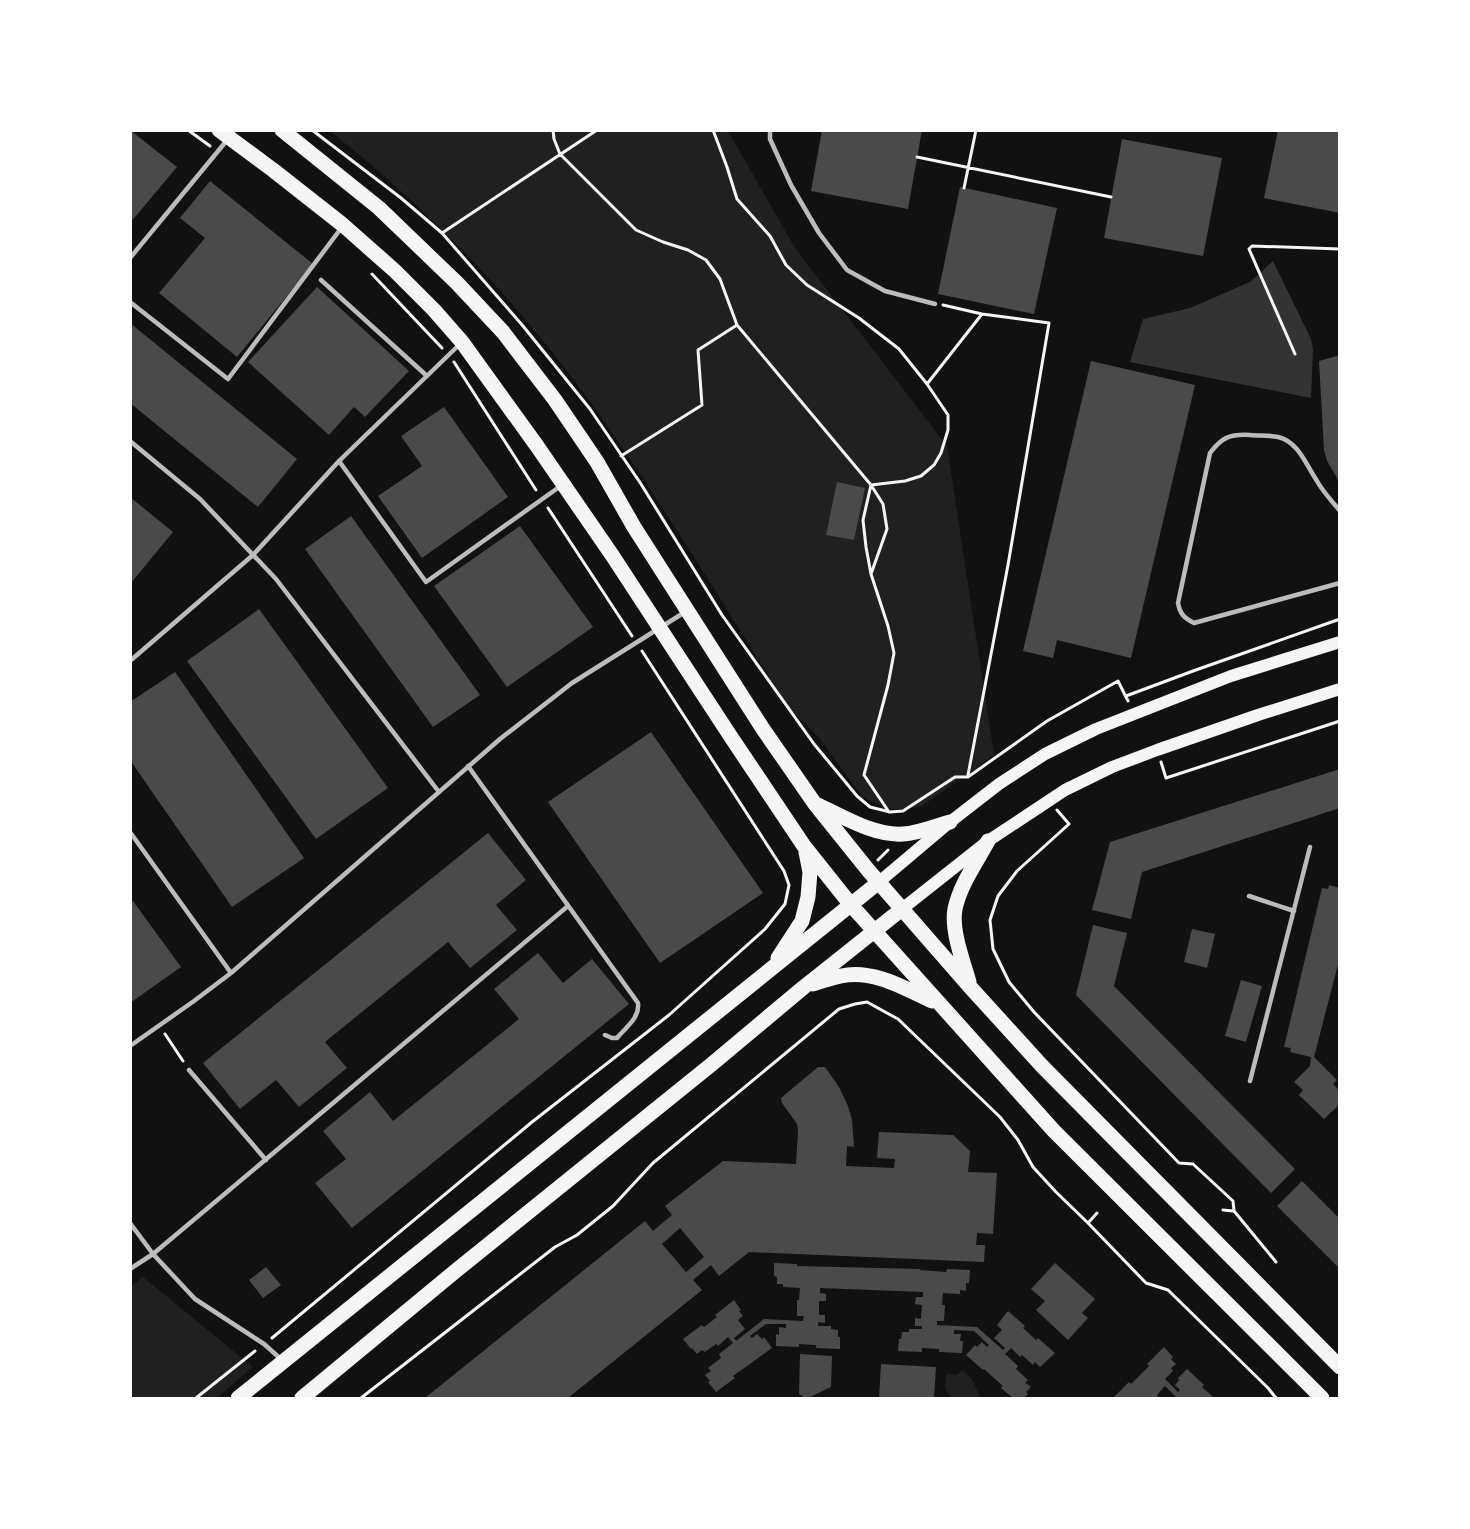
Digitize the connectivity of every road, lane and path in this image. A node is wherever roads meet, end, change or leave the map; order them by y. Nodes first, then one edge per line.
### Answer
1 (282, 130) edge
2 (553, 130) edge
3 (597, 130) edge
4 (713, 130) edge
5 (770, 130) edge
6 (976, 130) edge
7 (225, 134) edge
8 (560, 154) junction
9 (917, 157) dead end
10 (968, 168) junction
11 (964, 188) dead end
12 (1111, 197) dead end
13 (343, 225) junction
14 (442, 233) dead end
15 (1340, 249) edge
16 (130, 258) edge
17 (321, 280) dead end
18 (130, 302) edge
19 (935, 304) joint
20 (982, 314) junction
21 (737, 326) junction
22 (462, 342) junction
23 (448, 354) junction
24 (1295, 354) dead end
25 (426, 376) junction
26 (927, 384) junction
27 (130, 441) edge
28 (621, 456) dead end
29 (339, 461) junction
30 (562, 484) junction
31 (870, 485) junction
32 (542, 498) junction
33 (1340, 511) edge
34 (253, 555) junction
35 (871, 574) junction
36 (1340, 584) edge
37 (687, 611) junction
38 (1340, 619) edge
39 (659, 627) junction
40 (636, 642) junction
41 (1340, 642) edge
42 (130, 661) edge
43 (1340, 689) edge
44 (1340, 721) edge
45 (468, 766) junction
46 (968, 777) junction
47 (1166, 778) dead end
48 (439, 792) junction
49 (815, 804) junction
50 (950, 822) junction
51 (1069, 824) dead end
52 (130, 832) edge
53 (988, 841) junction
54 (804, 846) junction
55 (1311, 847) dead end
56 (879, 882) junction
57 (1249, 896) dead end
58 (851, 905) junction
59 (568, 906) junction
60 (902, 909) junction
61 (1294, 911) junction
62 (873, 932) junction
63 (770, 970) junction
64 (231, 973) junction
65 (804, 987) junction
66 (971, 988) junction
67 (940, 1005) junction
68 (159, 1026) junction
69 (605, 1035) dead end
70 (130, 1046) edge
71 (189, 1070) joint
72 (1250, 1082) dead end
73 (266, 1160) junction
74 (1223, 1210) dead end
75 (1234, 1211) junction
76 (1097, 1213) dead end
77 (130, 1222) edge
78 (1088, 1223) junction
79 (153, 1254) junction
80 (1276, 1262) dead end
81 (130, 1269) edge
82 (264, 1344) junction
83 (284, 1361) junction
84 (1340, 1366) edge
85 (196, 1398) edge
86 (238, 1398) edge
87 (302, 1398) edge
88 (361, 1398) edge
89 (1276, 1398) edge
90 (1322, 1398) edge

1 - 37 main road
2 - 8 path
3 - 8 path
4 - 26 path
5 - 19 lane
6 - 10 path
7 - 13 main road
7 - 16 lane
8 - 14 path
8 - 21 path
9 - 10 path
10 - 11 path
10 - 12 path
13 - 18 lane
13 - 22 main road
15 - 24 path
17 - 25 lane
19 - 20 path
20 - 26 path
20 - 46 path
21 - 28 path
21 - 31 path
22 - 23 lane
22 - 30 main road
23 - 25 lane
23 - 32 path
25 - 29 lane
26 - 31 path
27 - 34 lane
29 - 32 lane
29 - 34 lane
30 - 32 lane
30 - 39 main road
31 - 35 path
31 - 35 path
32 - 40 path
33 - 36 lane
34 - 42 lane
34 - 48 lane
35 - 46 path
37 - 39 lane
37 - 49 main road
38 - 46 path
39 - 40 lane
39 - 54 main road
40 - 45 lane
40 - 82 path
41 - 50 main road
43 - 53 main road
44 - 47 path
45 - 48 lane
45 - 59 lane
48 - 64 lane
49 - 50 main road
49 - 56 main road
50 - 56 main road
51 - 75 path
52 - 64 lane
53 - 60 main road
53 - 66 main road
54 - 58 main road
54 - 63 main road
55 - 61 lane
56 - 58 main road
56 - 60 main road
57 - 61 lane
58 - 62 main road
58 - 63 main road
59 - 69 lane
59 - 73 lane
60 - 62 main road
60 - 66 main road
61 - 72 lane
62 - 65 main road
62 - 67 main road
63 - 83 main road
64 - 68 lane
65 - 67 main road
65 - 87 main road
66 - 84 main road
67 - 90 main road
68 - 70 lane
68 - 71 path
71 - 73 lane
73 - 79 lane
74 - 75 path
75 - 80 path
76 - 78 path
77 - 79 lane
78 - 88 path
78 - 89 path
79 - 81 lane
79 - 82 lane
82 - 83 lane
82 - 85 path
83 - 86 main road

